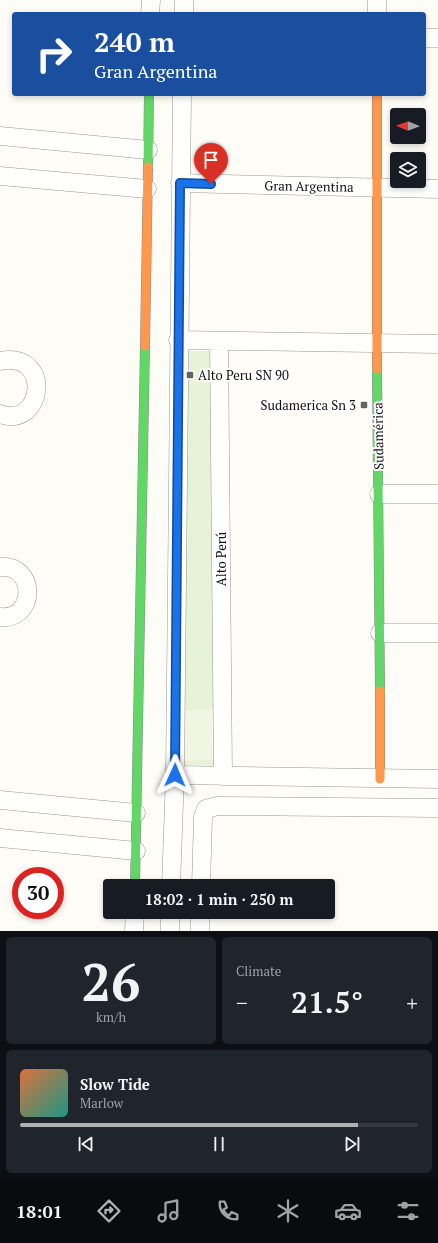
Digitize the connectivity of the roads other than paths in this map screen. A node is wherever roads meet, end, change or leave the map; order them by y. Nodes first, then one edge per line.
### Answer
1 (150, 0) edge
2 (184, 0) edge
3 (377, 0) edge
4 (150, 12) edge
5 (184, 12) edge
6 (377, 12) edge
7 (426, 38) edge
8 (438, 38) edge
9 (149, 96) edge
10 (182, 96) edge
11 (377, 96) edge
12 (0, 136) edge
13 (148, 150) junction
14 (0, 176) edge
15 (180, 183) junction
16 (378, 188) junction
17 (147, 189) junction
18 (438, 189) edge
19 (178, 340) junction
20 (219, 342) junction
21 (376, 343) junction
22 (438, 344) edge
23 (0, 361) edge
24 (0, 414) edge
25 (379, 494) junction
26 (438, 494) edge
27 (0, 567) edge
28 (0, 617) edge
29 (380, 633) junction
30 (438, 633) edge
31 (175, 775) junction
32 (223, 776) junction
33 (380, 779) junction
34 (438, 779) edge
35 (0, 800) edge
36 (438, 808) edge
37 (136, 813) junction
38 (0, 838) edge
39 (136, 851) junction
40 (135, 879) edge
41 (171, 879) edge
42 (201, 879) edge
43 (135, 919) edge
44 (170, 919) edge
45 (200, 919) edge
46 (134, 931) edge
47 (170, 931) edge
48 (200, 931) edge

1 - 4 street
2 - 5 street
3 - 6 street
7 - 8 street
9 - 13 street
10 - 15 street
11 - 16 street, Sudamérica
12 - 13 street
13 - 17 street
14 - 17 street
15 - 16 street, Gran Argentina
15 - 19 street
16 - 18 street, Gran Argentina
16 - 21 street, Sudamérica
17 - 37 street
19 - 20 street
19 - 31 street
20 - 21 street
20 - 32 street, Alto Perú
21 - 22 street
21 - 25 street, Sudamérica
23 - 24 street
25 - 26 street
25 - 29 street, Sudamérica
27 - 28 street
29 - 30 street
29 - 33 street, Sudamérica
31 - 32 street
31 - 41 street
32 - 33 street
33 - 34 street
35 - 37 street
36 - 42 street
37 - 39 street
38 - 39 street
39 - 40 street
43 - 46 street
44 - 47 street
45 - 48 street

